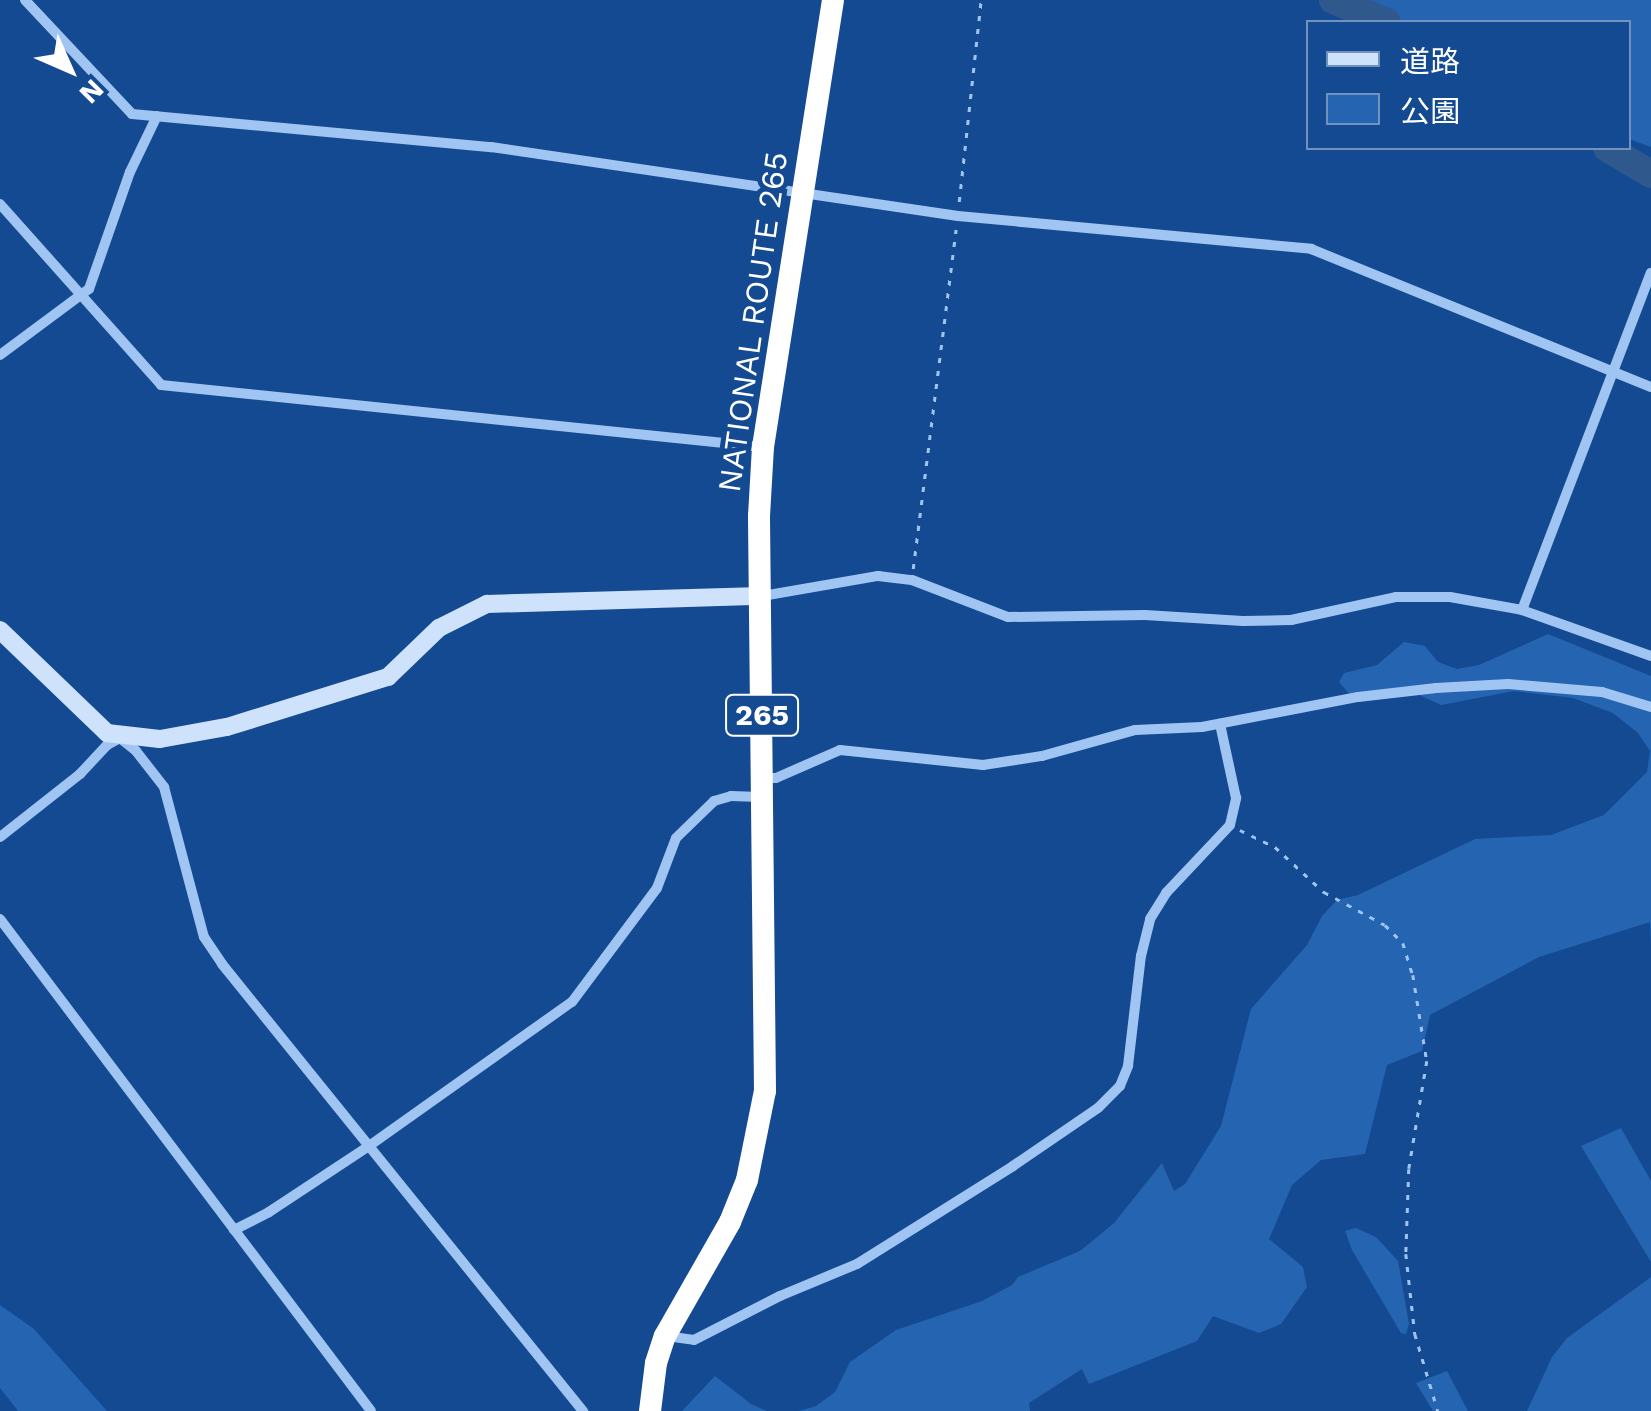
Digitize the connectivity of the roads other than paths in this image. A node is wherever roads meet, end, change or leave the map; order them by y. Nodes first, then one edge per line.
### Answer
1 (25, 0) edge
2 (833, 0) edge
3 (156, 116) junction
4 (802, 193) junction
5 (0, 204) edge
6 (1651, 273) edge
7 (80, 295) junction
8 (0, 355) edge
9 (1614, 371) junction
10 (1651, 388) edge
11 (763, 446) junction
12 (761, 596) junction
13 (1522, 610) junction
14 (0, 630) edge
15 (1651, 656) edge
16 (1651, 707) edge
17 (1220, 724) junction
18 (120, 738) junction
19 (762, 788) junction
20 (0, 837) edge
21 (0, 919) edge
22 (369, 1146) junction
23 (234, 1230) junction
24 (665, 1336) junction
25 (370, 1411) edge
26 (583, 1411) edge
27 (650, 1411) edge

1 - 3 street
2 - 4 highway, NATIONAL ROUTE 265 / 265
3 - 4 street
3 - 7 street
4 - 9 street
4 - 11 highway, NATIONAL ROUTE 265 / 265
5 - 7 street
6 - 9 street
7 - 8 street
7 - 11 street
9 - 10 street
9 - 13 street
11 - 12 highway, NATIONAL ROUTE 265 / 265
12 - 13 street
12 - 18 street
12 - 19 highway, NATIONAL ROUTE 265 / 265
13 - 15 street
14 - 18 street
16 - 17 street
17 - 19 street
17 - 24 street
18 - 20 street
18 - 22 street
19 - 22 street
19 - 24 highway, NATIONAL ROUTE 265 / 265
21 - 23 street
22 - 23 street
22 - 26 street
23 - 25 street
24 - 27 highway, NATIONAL ROUTE 265 / 265

